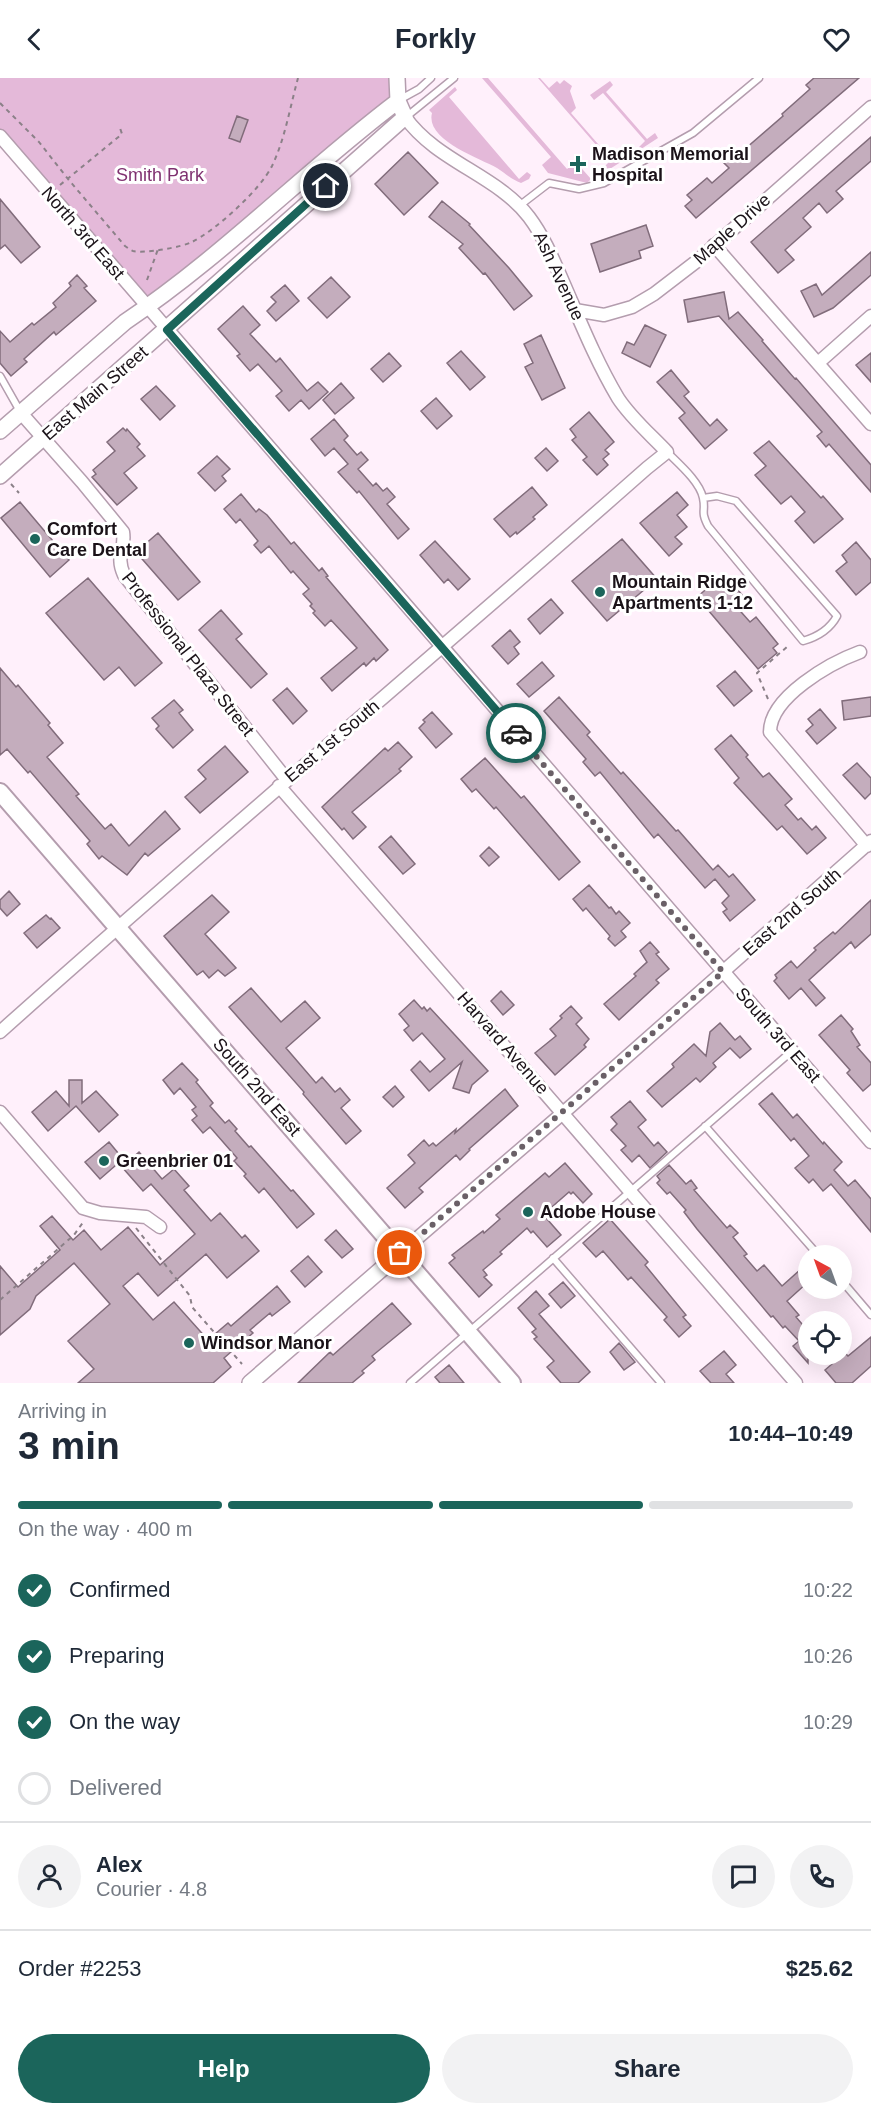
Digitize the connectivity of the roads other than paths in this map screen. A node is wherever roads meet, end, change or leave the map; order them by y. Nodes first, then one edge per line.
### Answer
1 (397, 78) edge
2 (431, 78) edge
3 (454, 78) edge
4 (759, 78) edge
5 (398, 101) junction
6 (871, 107) edge
7 (405, 117) junction
8 (2, 144) edge
9 (519, 206) junction
10 (714, 245) junction
11 (147, 307) junction
12 (575, 310) junction
13 (871, 315) edge
14 (167, 330) junction
15 (818, 363) junction
16 (0, 376) edge
17 (21, 413) junction
18 (871, 424) edge
19 (0, 431) edge
20 (44, 439) junction
21 (667, 452) junction
22 (5, 479) edge
23 (703, 498) junction
24 (441, 648) junction
25 (860, 652) dead end
26 (283, 783) junction
27 (0, 793) edge
28 (869, 844) edge
29 (118, 927) junction
30 (723, 972) junction
31 (0, 1032) edge
32 (792, 1050) junction
33 (0, 1112) edge
34 (562, 1113) junction
35 (705, 1126) junction
36 (871, 1142) edge
37 (630, 1191) junction
38 (160, 1227) dead end
39 (809, 1245) edge
40 (400, 1253) junction
41 (553, 1258) junction
42 (852, 1293) edge
43 (871, 1315) edge
44 (468, 1332) junction
45 (250, 1383) edge
46 (410, 1383) edge
47 (512, 1383) edge
48 (661, 1383) edge
49 (796, 1383) edge

1 - 5 street
2 - 5 lane
3 - 7 lane
4 - 9 lane
5 - 7 street, Ash Avenue
5 - 11 street, East Main Street
6 - 10 street, Maple Drive
7 - 9 street, Ash Avenue
7 - 14 street, East Main Street
8 - 11 street, North 3rd East
9 - 12 street, Ash Avenue
10 - 12 street, Maple Drive
10 - 15 street
11 - 14 street, North 3rd East
11 - 17 street, East Main Street
12 - 21 street, Ash Avenue
13 - 15 street
14 - 20 street, East Main Street
14 - 24 street, South 3rd East
15 - 18 street
16 - 17 lane
17 - 19 street, East Main Street
17 - 20 street, Professional Plaza Street
20 - 22 street, East Main Street
20 - 26 street, Professional Plaza Street
21 - 23 lane
21 - 24 street, East 1st South
23 - 23 lane
24 - 26 street, East 1st South
24 - 30 street, South 3rd East
25 - 28 street
26 - 29 street, East 1st South
26 - 34 street, Harvard Avenue
27 - 29 main road, South 2nd East
28 - 30 street, East 2nd South
29 - 31 street, East 1st South
29 - 40 main road, South 2nd East
30 - 32 street, South 3rd East
30 - 34 street, East 2nd South
32 - 35 lane
32 - 36 street, South 3rd East
33 - 38 street
34 - 37 street, Harvard Avenue
34 - 40 street, East 2nd South
35 - 37 lane
35 - 39 lane
37 - 41 lane
37 - 49 street, Harvard Avenue
40 - 44 main road, South 2nd East
40 - 45 street, East 2nd South
41 - 44 lane
41 - 48 lane
42 - 43 lane
44 - 46 lane
44 - 47 main road, South 2nd East

